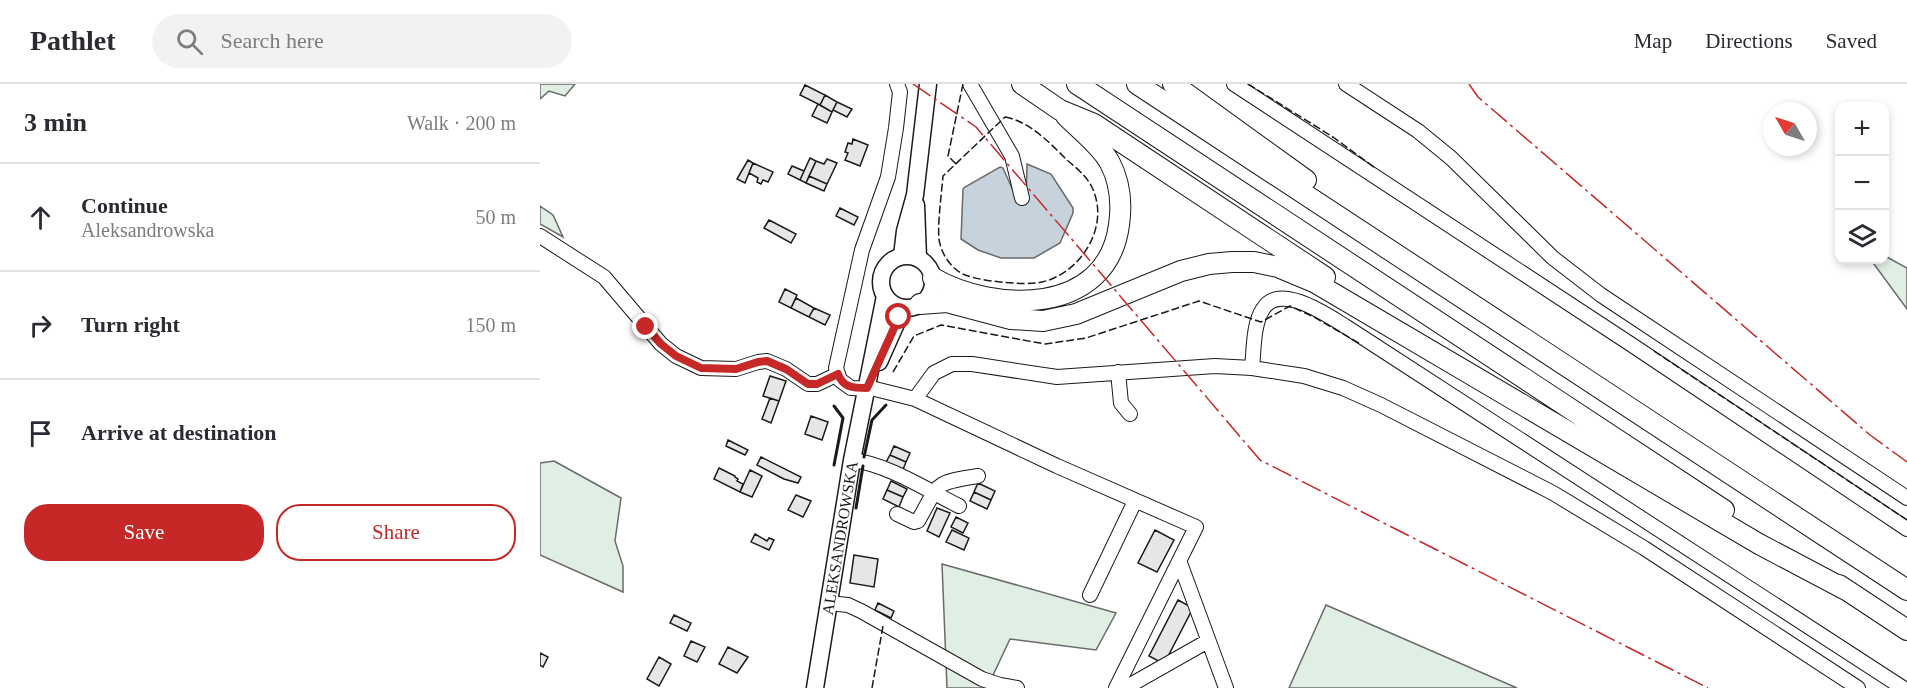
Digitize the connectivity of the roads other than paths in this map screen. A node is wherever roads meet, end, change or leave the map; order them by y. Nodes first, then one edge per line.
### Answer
1 (897, 84) edge
2 (928, 84) edge
3 (970, 84) edge
4 (1022, 84) edge
5 (1077, 84) edge
6 (1137, 84) edge
7 (1173, 84) edge
8 (1234, 84) edge
9 (1346, 84) edge
10 (1060, 110) junction
11 (1022, 198) dead end
12 (540, 236) edge
13 (910, 257) junction
14 (1411, 264) junction
15 (933, 278) junction
16 (885, 296) junction
17 (912, 306) junction
18 (1252, 368) junction
19 (1118, 372) junction
20 (838, 374) junction
21 (1480, 380) junction
22 (867, 388) junction
23 (915, 399) junction
24 (1131, 414) dead end
25 (852, 460) junction
26 (978, 476) dead end
27 (933, 493) junction
28 (1907, 498) edge
29 (1135, 501) junction
30 (958, 506) dead end
31 (897, 514) dead end
32 (1907, 529) edge
33 (1180, 562) junction
34 (1907, 590) edge
35 (1848, 591) junction
36 (1090, 595) dead end
37 (829, 603) junction
38 (1907, 630) edge
39 (1208, 641) junction
40 (1013, 687) edge
41 (815, 688) edge
42 (1116, 688) edge
43 (1125, 688) edge
44 (1226, 688) edge
45 (1858, 688) edge
46 (1903, 688) edge

1 - 20 street
2 - 13 main road
3 - 11 street
4 - 10 highway
5 - 35 highway
6 - 14 highway
7 - 14 highway
8 - 32 street
9 - 28 street
10 - 15 highway
10 - 21 highway
12 - 20 street
13 - 15 main road
13 - 16 main road
14 - 34 highway
15 - 17 main road
16 - 17 main road
16 - 22 main road, ALEKSANDROWSKA
17 - 21 highway
17 - 22 main road, ALEKSANDROWSKA
18 - 19 street
18 - 45 street
18 - 46 street
19 - 23 street
19 - 24 street
20 - 22 street
21 - 35 highway
22 - 23 street
22 - 25 main road, ALEKSANDROWSKA
23 - 29 street
25 - 27 street
25 - 37 main road, ALEKSANDROWSKA
26 - 27 street
27 - 30 street
27 - 31 street
29 - 33 street
29 - 36 street
33 - 39 street
33 - 42 street
35 - 38 highway
37 - 40 street
37 - 41 main road, ALEKSANDROWSKA
39 - 43 street
39 - 44 street

